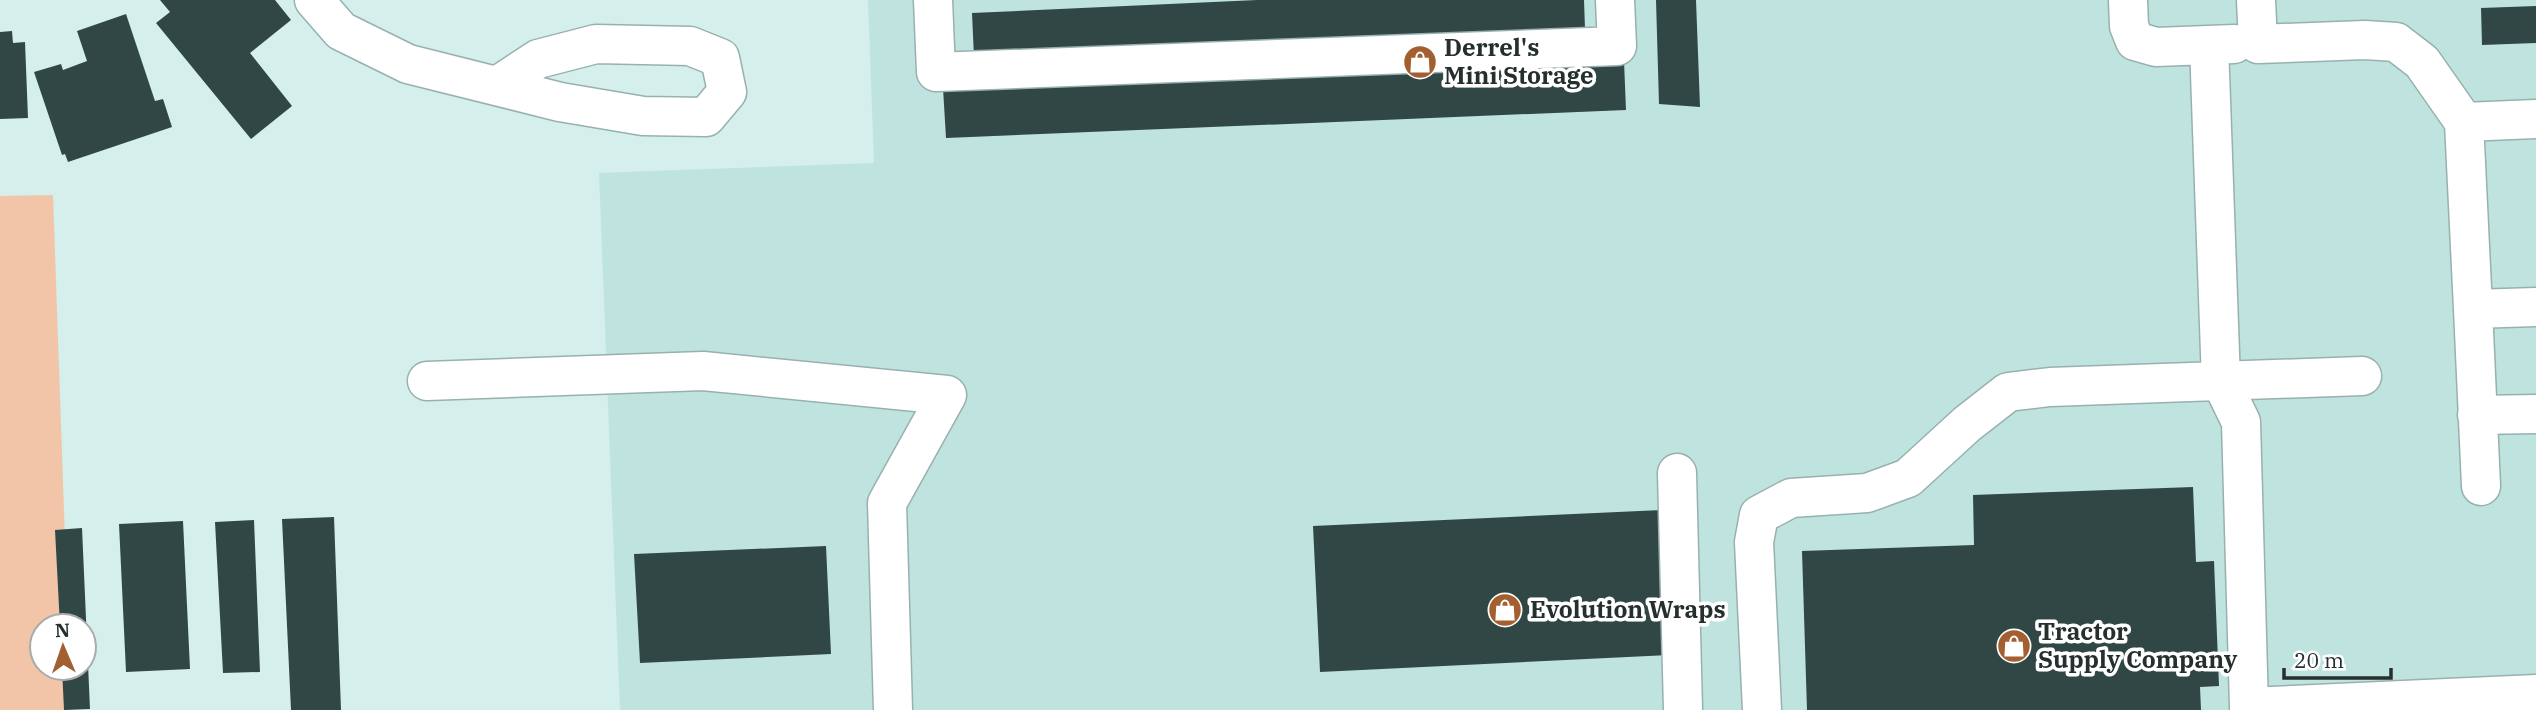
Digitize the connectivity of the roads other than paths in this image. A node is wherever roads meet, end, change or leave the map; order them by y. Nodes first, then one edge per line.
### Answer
1 (314, 0) edge
2 (933, 0) edge
3 (1615, 0) edge
4 (2128, 0) edge
5 (2256, 0) edge
6 (2258, 44) junction
7 (2209, 45) junction
8 (497, 86) junction
9 (2536, 119) edge
10 (2464, 122) junction
11 (2536, 307) edge
12 (2473, 309) junction
13 (2362, 376) dead end
14 (428, 381) dead end
15 (2221, 381) junction
16 (2536, 414) edge
17 (2477, 415) junction
18 (1677, 472) dead end
19 (2481, 486) dead end
20 (2536, 694) edge
21 (2249, 708) edge
22 (893, 710) edge
23 (1683, 710) edge
24 (1762, 710) edge

1 - 8 street
2 - 3 street
4 - 7 street
5 - 6 street
6 - 7 street
6 - 10 street
7 - 15 street
8 - 8 street
9 - 10 street
10 - 12 street
11 - 12 street
12 - 17 street
13 - 15 street
14 - 22 street
15 - 21 street
15 - 24 street
16 - 17 street
17 - 19 street
18 - 23 street
20 - 21 street

